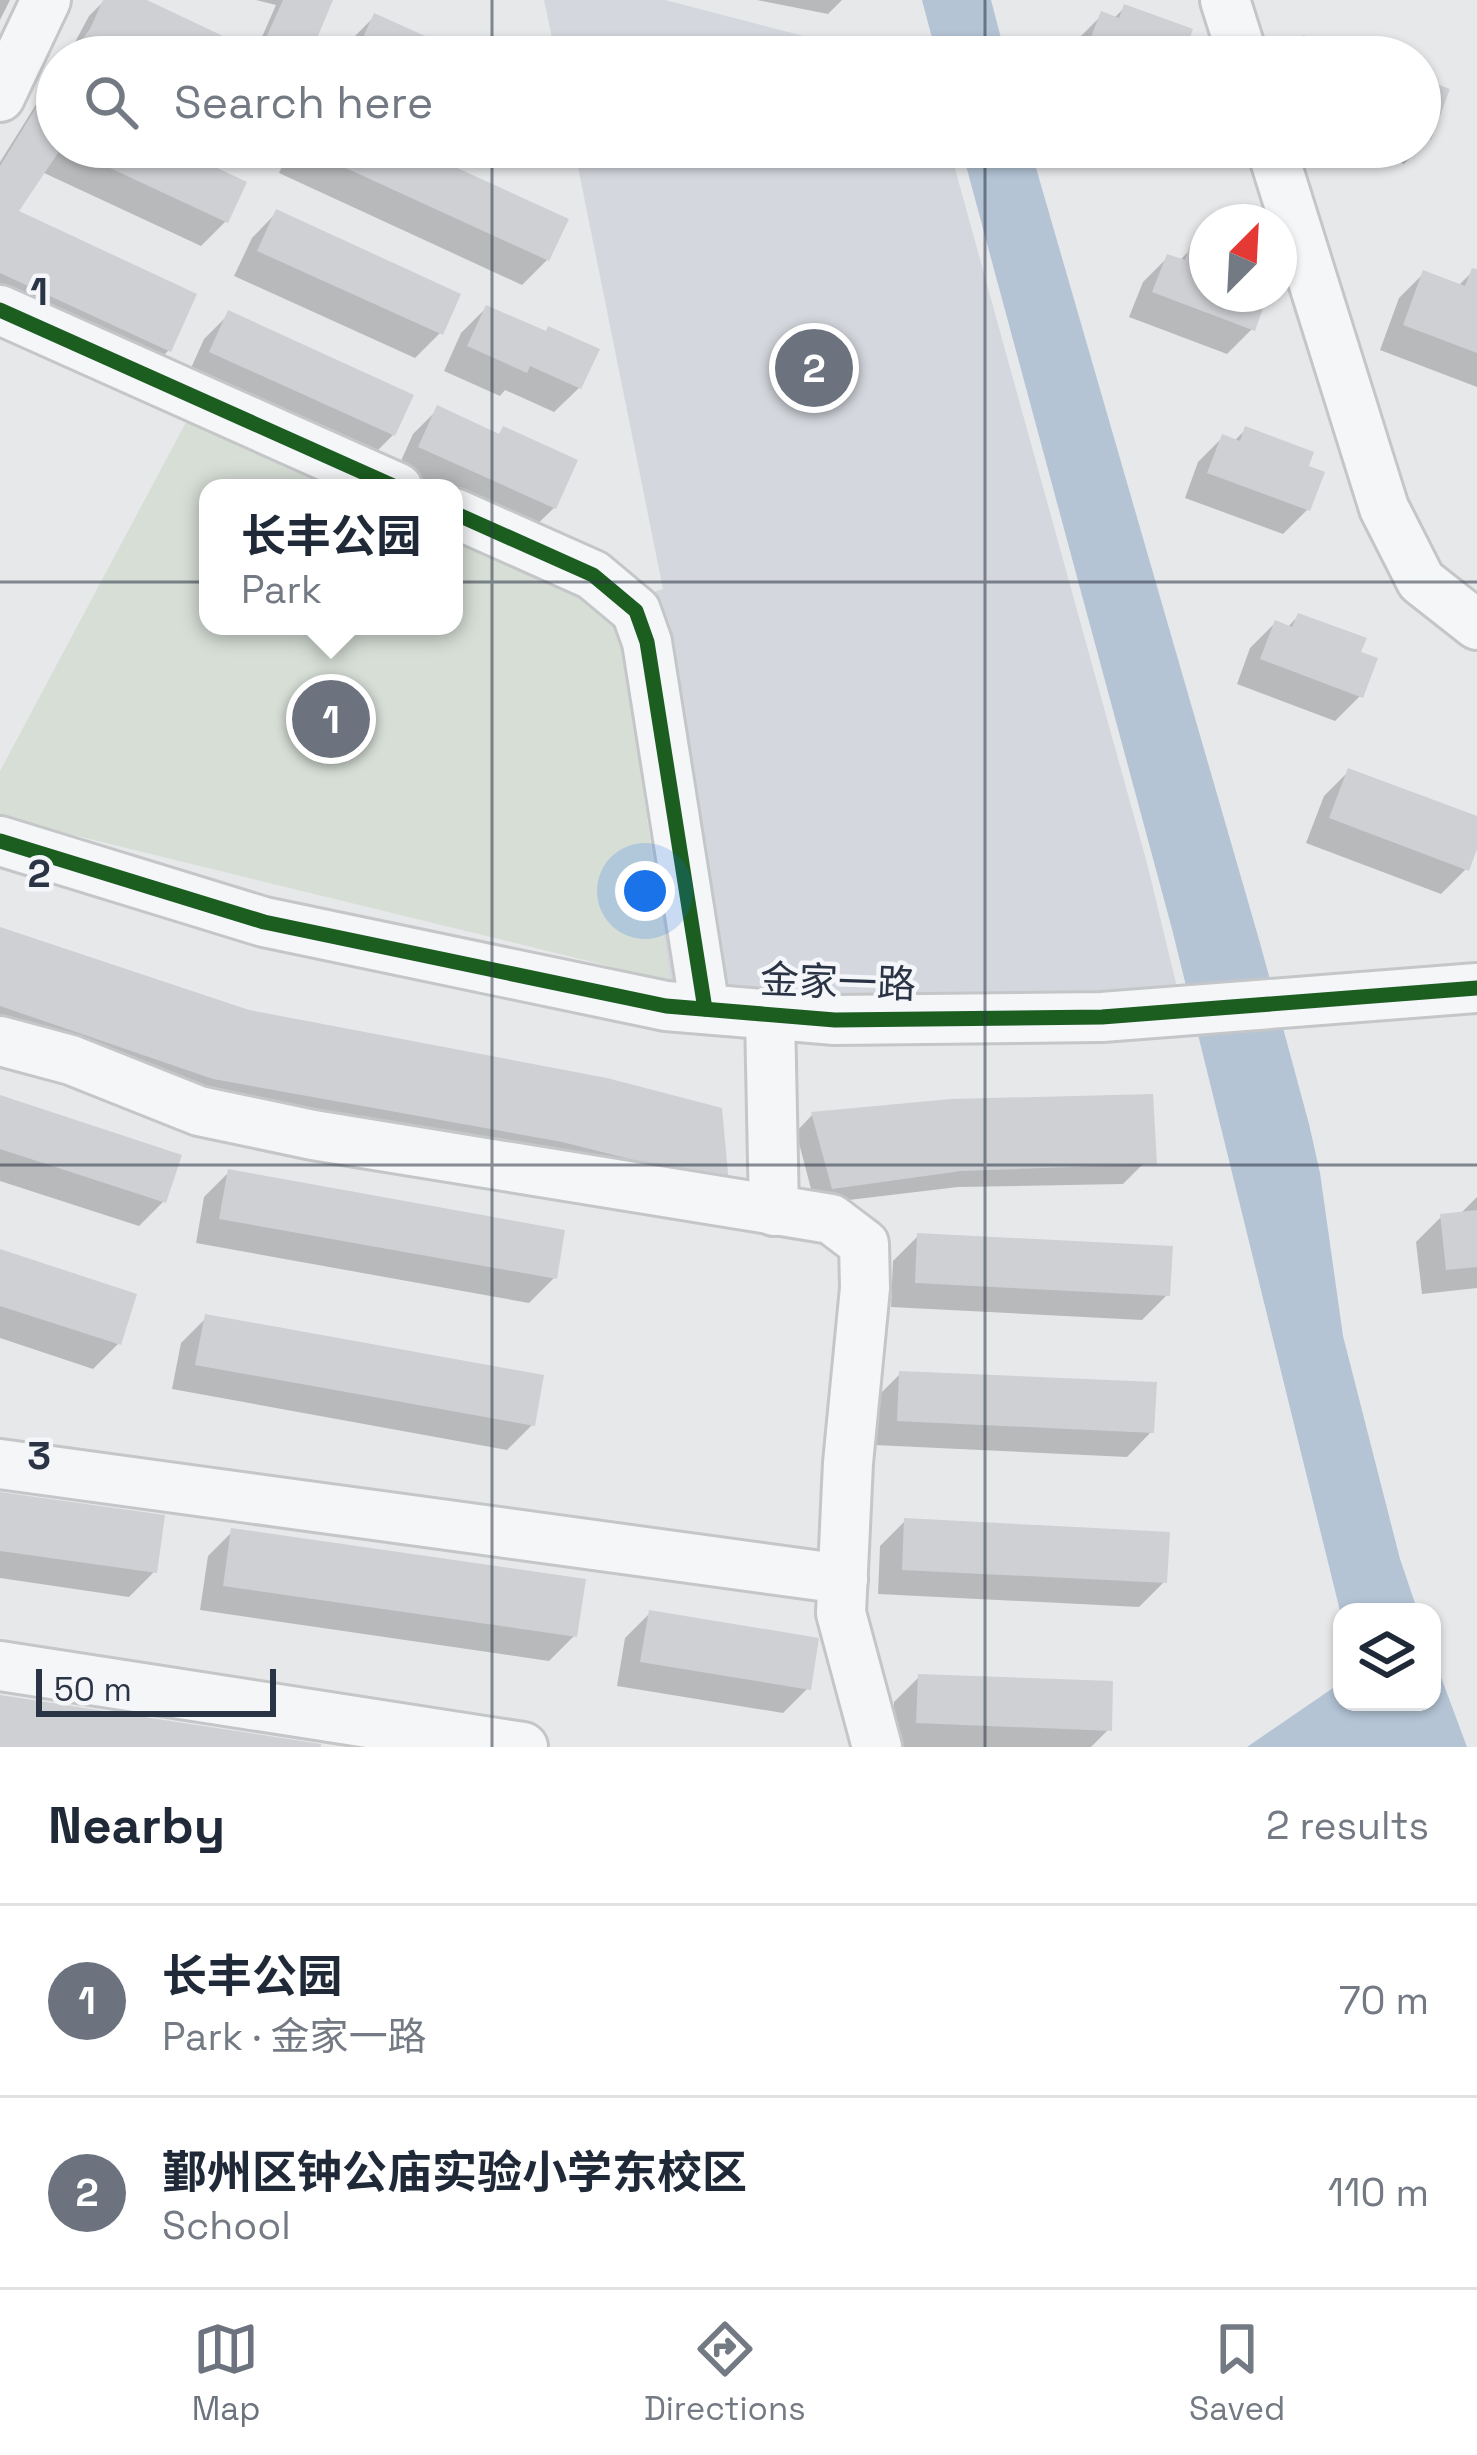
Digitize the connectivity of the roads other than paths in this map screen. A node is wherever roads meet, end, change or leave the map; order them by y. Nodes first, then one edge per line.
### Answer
1 (46, 0) edge
2 (1225, 0) edge
3 (1236, 36) edge
4 (0, 97) edge
5 (1278, 168) edge
6 (0, 310) edge
7 (378, 479) edge
8 (463, 517) edge
9 (1477, 625) edge
10 (0, 841) edge
11 (1477, 988) edge
12 (704, 1009) junction
13 (770, 1015) junction
14 (0, 1041) edge
15 (774, 1211) junction
16 (0, 1464) edge
17 (843, 1579) junction
18 (0, 1666) edge
19 (524, 1747) edge
20 (877, 1747) edge

1 - 4 street
2 - 3 street
5 - 9 street
6 - 7 street
8 - 12 street
10 - 12 street, 金家一路
11 - 13 street, 金家一路
12 - 13 street, 金家一路
13 - 15 street
14 - 15 street
15 - 17 street
16 - 17 street
17 - 20 street
18 - 19 street

